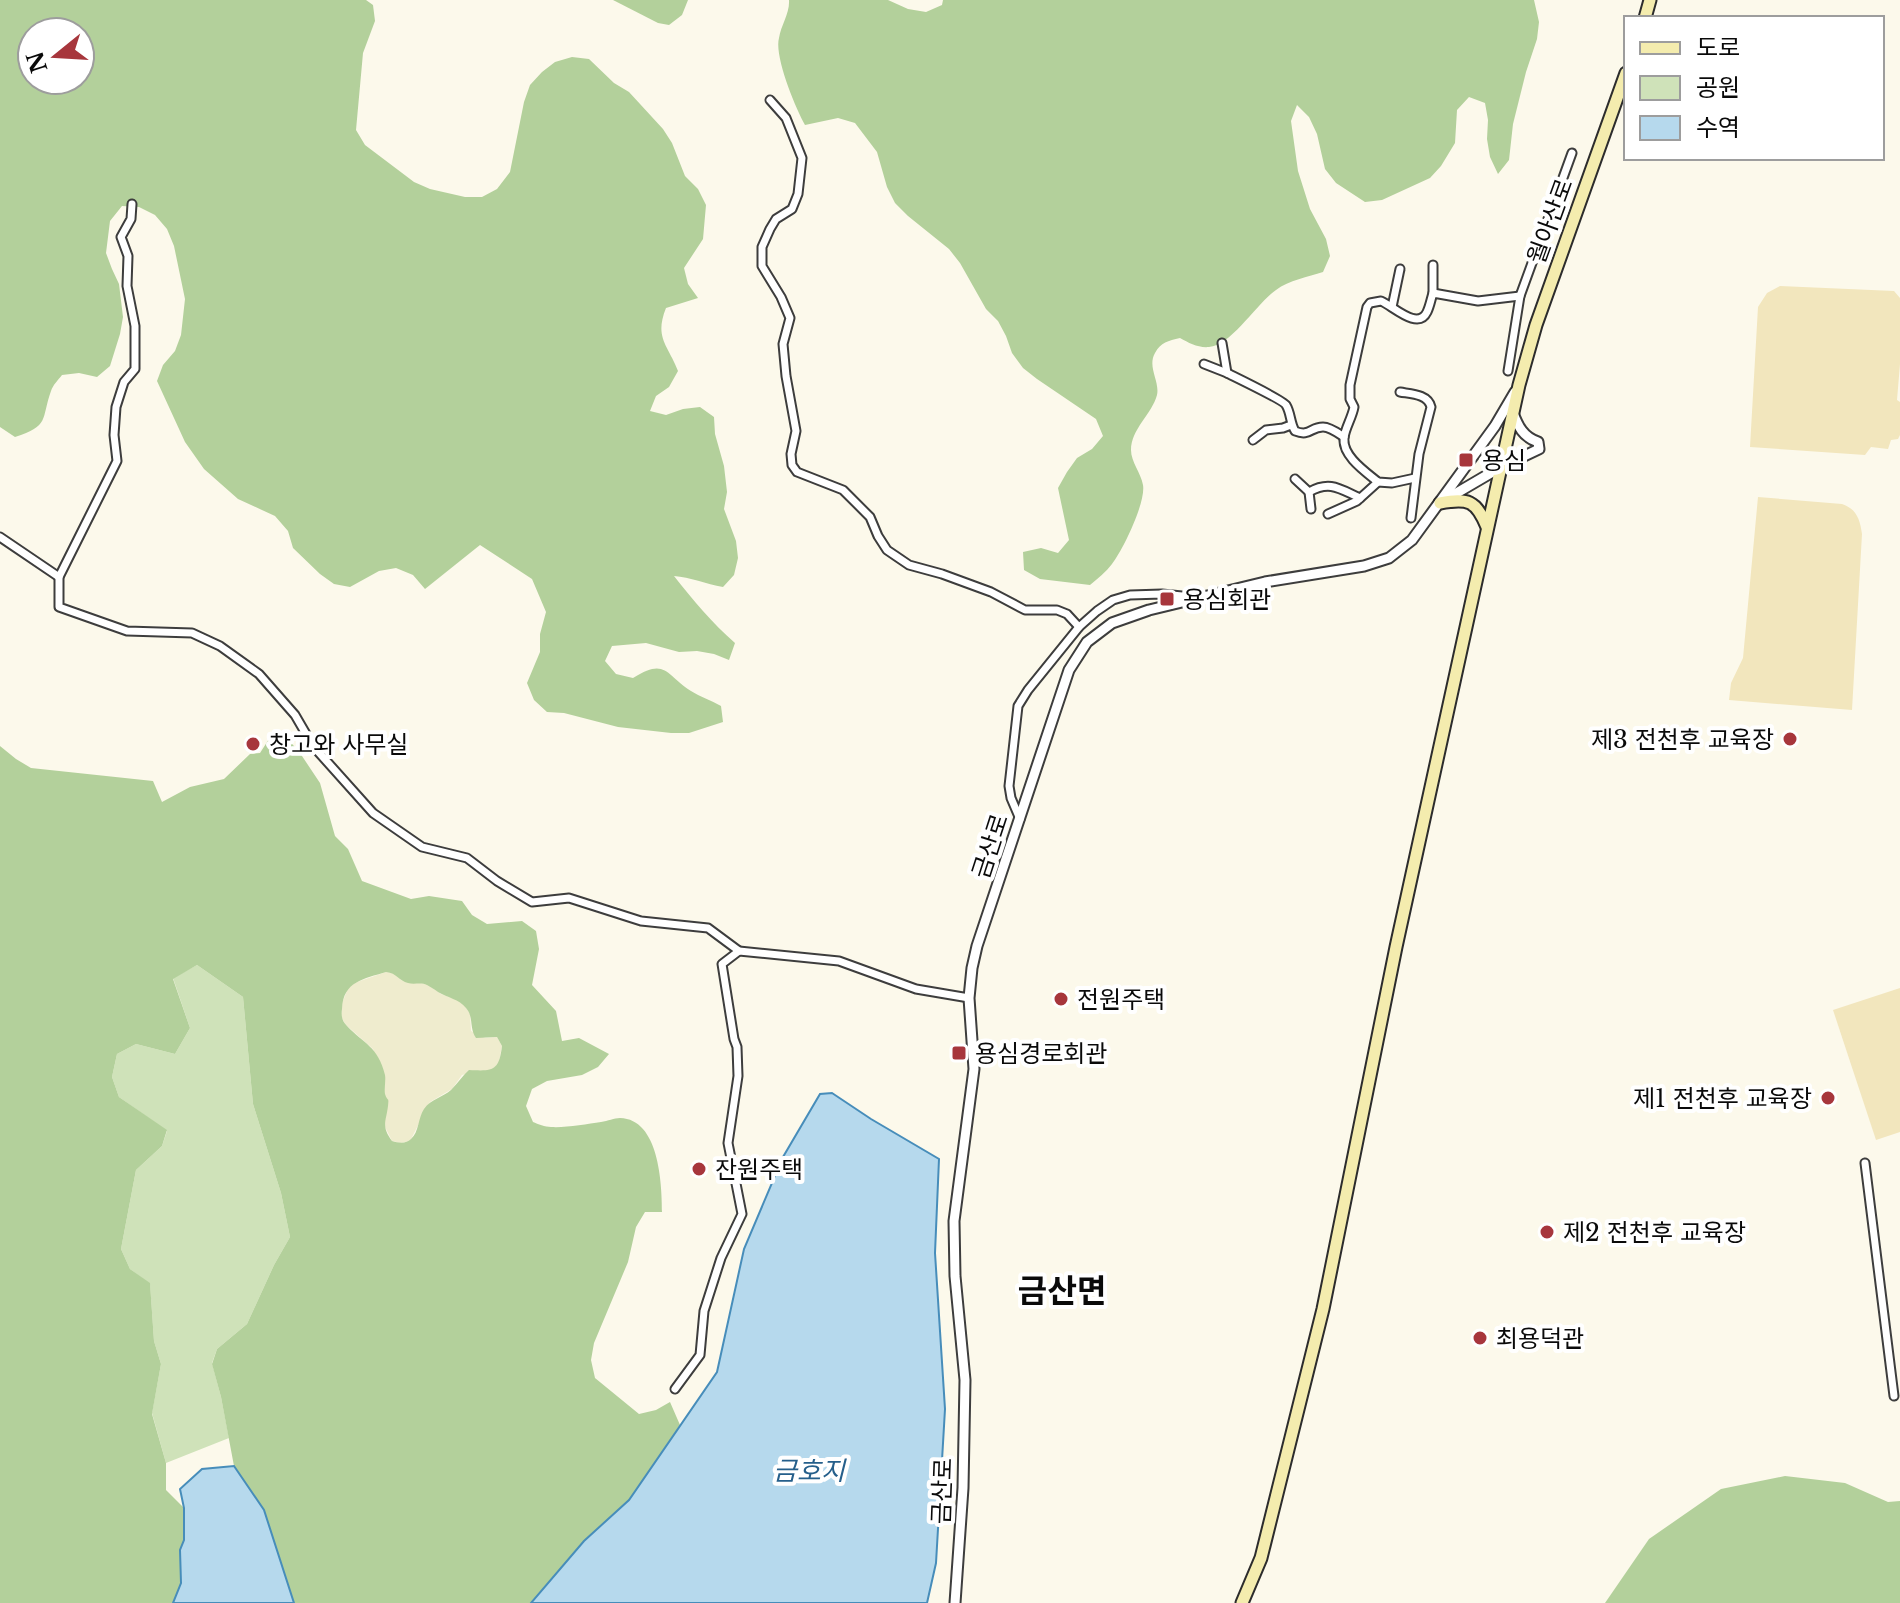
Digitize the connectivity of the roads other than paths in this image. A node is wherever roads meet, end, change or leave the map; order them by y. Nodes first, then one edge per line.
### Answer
1 (1624, 79) edge
2 (770, 100) dead end
3 (1572, 153) dead end
4 (132, 204) dead end
5 (1433, 265) dead end
6 (1400, 269) dead end
7 (1433, 293) junction
8 (1520, 296) junction
9 (1392, 307) junction
10 (1222, 343) dead end
11 (1204, 364) dead end
12 (1508, 371) dead end
13 (1227, 373) junction
14 (1519, 385) junction
15 (1400, 392) dead end
16 (1513, 413) junction
17 (1291, 425) junction
18 (1344, 437) junction
19 (1253, 440) dead end
20 (1501, 467) junction
21 (1415, 478) junction
22 (1295, 479) dead end
23 (1378, 482) junction
24 (1309, 492) junction
25 (1360, 498) junction
26 (1440, 503) junction
27 (1311, 509) dead end
28 (1328, 514) dead end
29 (1411, 518) dead end
30 (1488, 528) junction
31 (0, 537) edge
32 (59, 577) junction
33 (1189, 599) junction
34 (1079, 627) junction
35 (1020, 819) junction
36 (739, 951) junction
37 (969, 998) junction
38 (1865, 1163) dead end
39 (675, 1389) dead end
40 (1894, 1396) dead end
41 (955, 1603) edge
42 (1242, 1603) edge

1 - 14 main road, 월아산로
2 - 34 street
3 - 8 street
4 - 32 street
5 - 7 street
6 - 9 street
7 - 8 street
7 - 9 street
8 - 12 street
9 - 18 street
10 - 13 street
11 - 13 street
13 - 17 street
14 - 16 main road, 월아산로
14 - 26 street, 금산로
15 - 21 street
16 - 20 main road, 월아산로
16 - 20 street
17 - 18 street
17 - 19 street
18 - 23 street
20 - 26 street
20 - 30 main road, 월아산로
21 - 23 street
21 - 29 street
22 - 24 street
23 - 25 street
24 - 25 street
24 - 27 street
25 - 28 street
26 - 30 main road
26 - 33 street, 금산로
30 - 42 main road, 월아산로
31 - 32 street
32 - 36 street
33 - 34 street
33 - 35 street, 금산로
34 - 35 street
35 - 37 street, 금산로
36 - 37 street
36 - 39 street
37 - 41 street, 금산로
38 - 40 street

